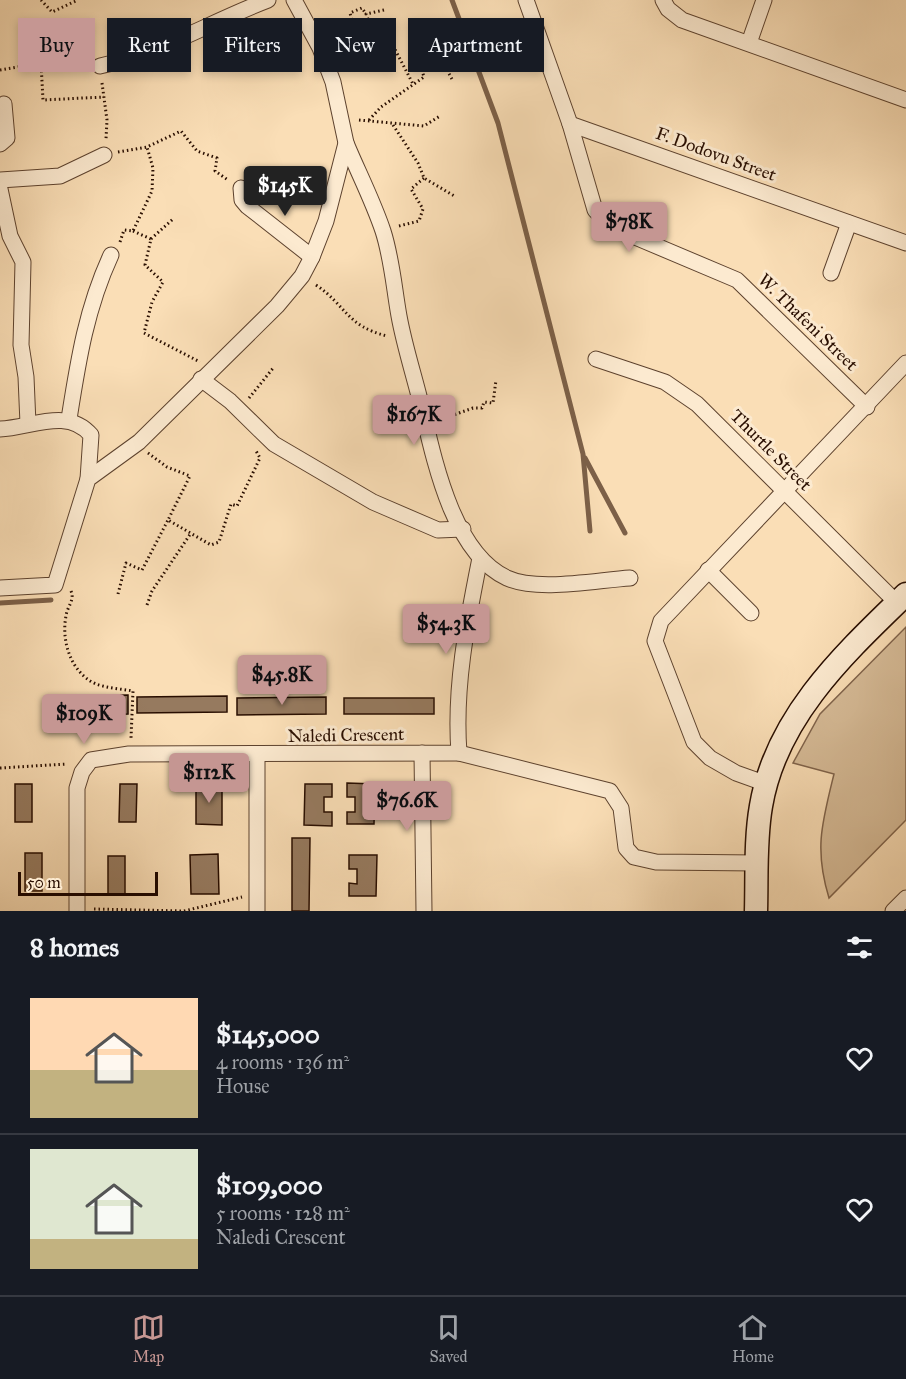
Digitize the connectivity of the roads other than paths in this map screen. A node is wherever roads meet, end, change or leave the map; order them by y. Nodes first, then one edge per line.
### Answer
1 (268, 0) edge
2 (294, 0) edge
3 (526, 0) edge
4 (663, 0) edge
5 (764, 0) edge
6 (749, 43) junction
7 (100, 66) road end
8 (906, 100) edge
9 (4, 104) dead end
10 (570, 124) junction
11 (346, 143) junction
12 (0, 144) edge
13 (104, 155) road end
14 (0, 180) edge
15 (241, 188) road end
16 (0, 189) edge
17 (849, 223) junction
18 (906, 243) edge
19 (111, 255) road end
20 (312, 257) junction
21 (831, 273) dead end
22 (596, 359) dead end
23 (906, 363) edge
24 (206, 375) junction
25 (867, 407) junction
26 (69, 419) junction
27 (28, 424) junction
28 (0, 429) edge
29 (88, 479) junction
30 (784, 489) junction
31 (463, 529) junction
32 (480, 558) junction
33 (708, 570) junction
34 (630, 578) dead end
35 (0, 588) edge
36 (901, 599) edge
37 (751, 613) dead end
38 (422, 753) junction
39 (459, 753) junction
40 (257, 755) junction
41 (767, 784) junction
42 (757, 863) junction
43 (906, 898) edge
44 (77, 910) edge
45 (257, 911) edge
46 (424, 911) edge
47 (756, 911) edge
48 (893, 911) edge

1 - 7 street
2 - 11 street
3 - 10 street, W. Thafeni Street
4 - 6 street
5 - 6 street
6 - 8 street
9 - 12 street
10 - 17 street, F. Dodovu Street
10 - 25 street, W. Thafeni Street
11 - 20 street
11 - 31 street
13 - 14 street
15 - 20 street
16 - 27 street
17 - 18 street, F. Dodovu Street
17 - 21 street
19 - 26 street
20 - 24 street
22 - 30 street, Thurtle Street
23 - 25 street
24 - 29 street
24 - 31 street
25 - 30 street
26 - 27 street
26 - 29 street
27 - 28 street
29 - 35 street
30 - 33 street
30 - 36 street, Thurtle Street
31 - 32 street
32 - 34 street
32 - 39 street
33 - 37 street
33 - 41 street
36 - 41 street
38 - 39 street
38 - 40 street, Naledi Crescent
38 - 46 street, Naledi Crescent
39 - 42 street
40 - 44 street, Naledi Crescent
40 - 45 street
41 - 42 street
42 - 47 street
43 - 48 street

